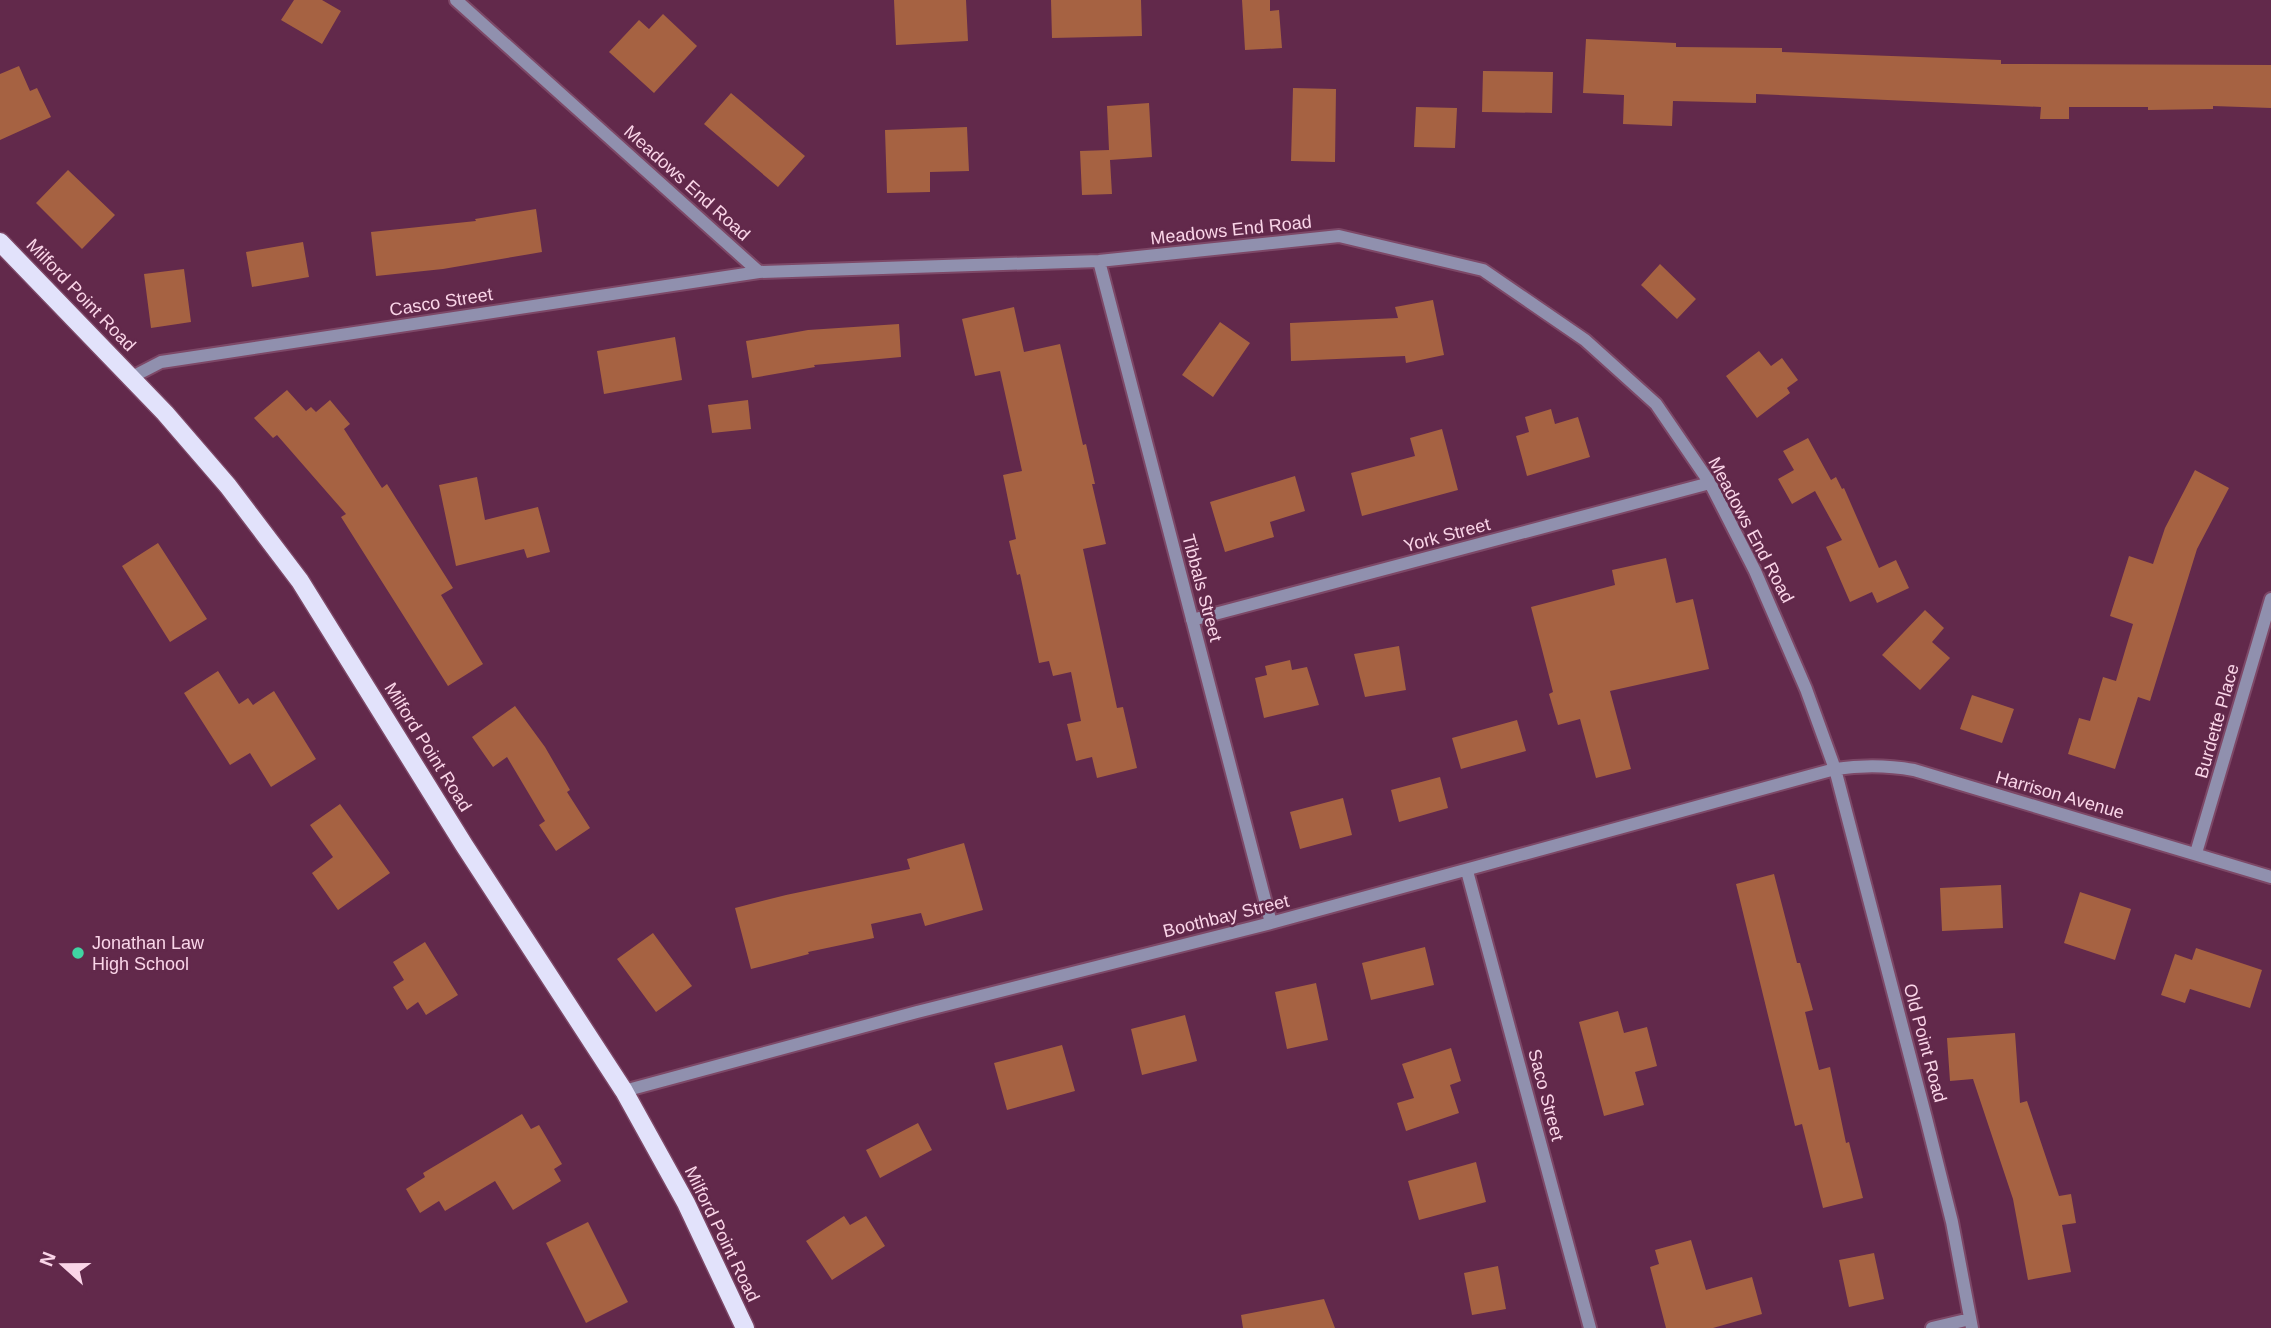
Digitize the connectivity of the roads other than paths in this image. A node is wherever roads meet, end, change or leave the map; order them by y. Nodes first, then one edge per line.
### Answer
1 (456, 0) edge
2 (0, 242) edge
3 (1099, 261) junction
4 (759, 272) junction
5 (132, 377) junction
6 (1710, 484) junction
7 (2271, 599) edge
8 (1192, 620) junction
9 (1835, 769) junction
10 (2196, 853) junction
11 (1467, 871) junction
12 (2271, 877) edge
13 (1271, 923) junction
14 (624, 1091) junction
15 (1971, 1324) edge
16 (745, 1328) edge
17 (1590, 1328) edge
18 (1932, 1328) edge

1 - 4 street, Meadows End Road
2 - 5 main road, Milford Point Road
3 - 4 street, Meadows End Road
3 - 6 street, Meadows End Road
3 - 8 street, Tibbals Street
4 - 5 street, Casco Street
5 - 14 main road, Milford Point Road
6 - 8 street, York Street
6 - 9 street, Meadows End Road
7 - 10 street, Burdette Place
8 - 13 street, Tibbals Street
9 - 10 street, Harrison Avenue
9 - 11 street, Boothbay Street
9 - 15 street, Old Point Road
10 - 12 street, Harrison Avenue
11 - 13 street, Boothbay Street
11 - 17 street, Saco Street
13 - 14 street, Boothbay Street
14 - 16 main road, Milford Point Road
15 - 18 street

